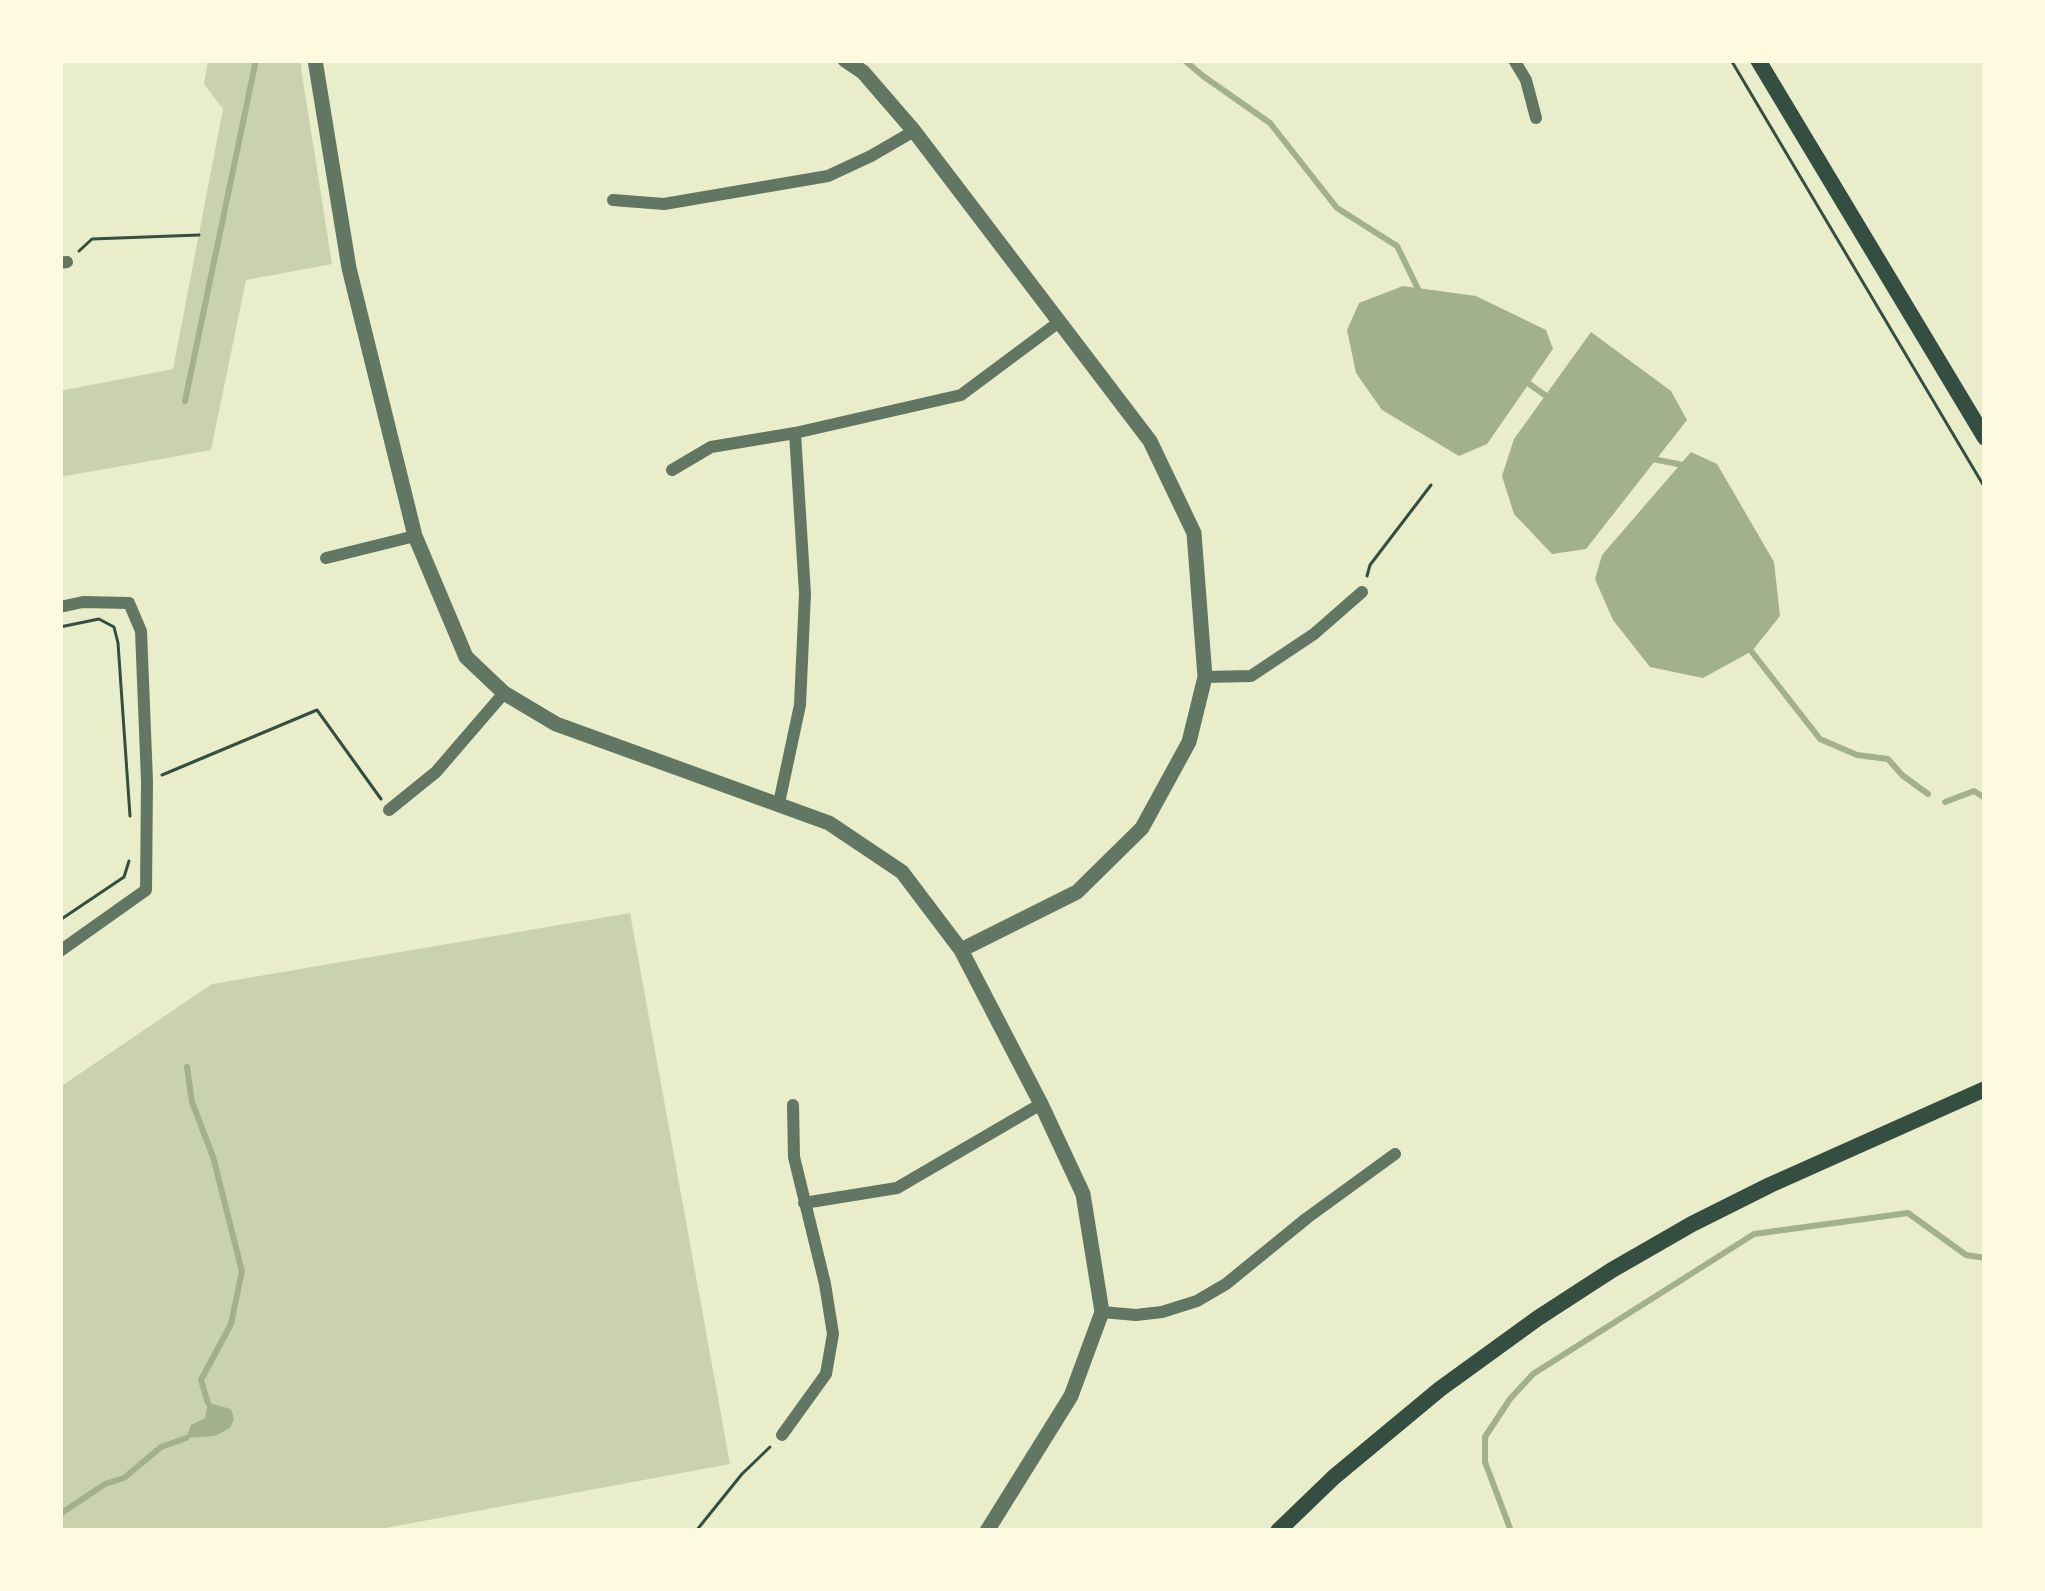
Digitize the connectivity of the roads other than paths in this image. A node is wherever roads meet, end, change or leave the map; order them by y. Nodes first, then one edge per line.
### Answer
1 (315, 60) edge
2 (845, 60) edge
3 (1514, 60) edge
4 (1758, 60) edge
5 (1535, 118) dead end
6 (914, 131) junction
7 (613, 200) dead end
8 (1059, 322) junction
9 (795, 434) junction
10 (1985, 438) edge
11 (672, 470) dead end
12 (415, 536) junction
13 (326, 558) dead end
14 (1363, 592) dead end
15 (60, 607) edge
16 (1204, 677) junction
17 (505, 694) junction
18 (778, 803) junction
19 (389, 810) road end
20 (961, 950) junction
21 (60, 951) edge
22 (1985, 1090) edge
23 (1041, 1104) junction
24 (793, 1105) dead end
25 (1395, 1154) dead end
26 (805, 1203) junction
27 (1102, 1312) junction
28 (782, 1435) road end
29 (987, 1531) edge
30 (1278, 1531) edge

1 - 12 street
2 - 6 street
3 - 5 street
4 - 10 main road
6 - 7 street
6 - 8 street
8 - 9 street
8 - 16 street
9 - 11 street
9 - 18 street
12 - 13 street
12 - 17 street
14 - 16 street
15 - 21 street
16 - 20 street
17 - 18 street
17 - 19 street
18 - 20 street
20 - 23 street
22 - 30 main road
23 - 26 street
23 - 27 street
24 - 26 street
25 - 27 street
26 - 28 street
27 - 29 street

